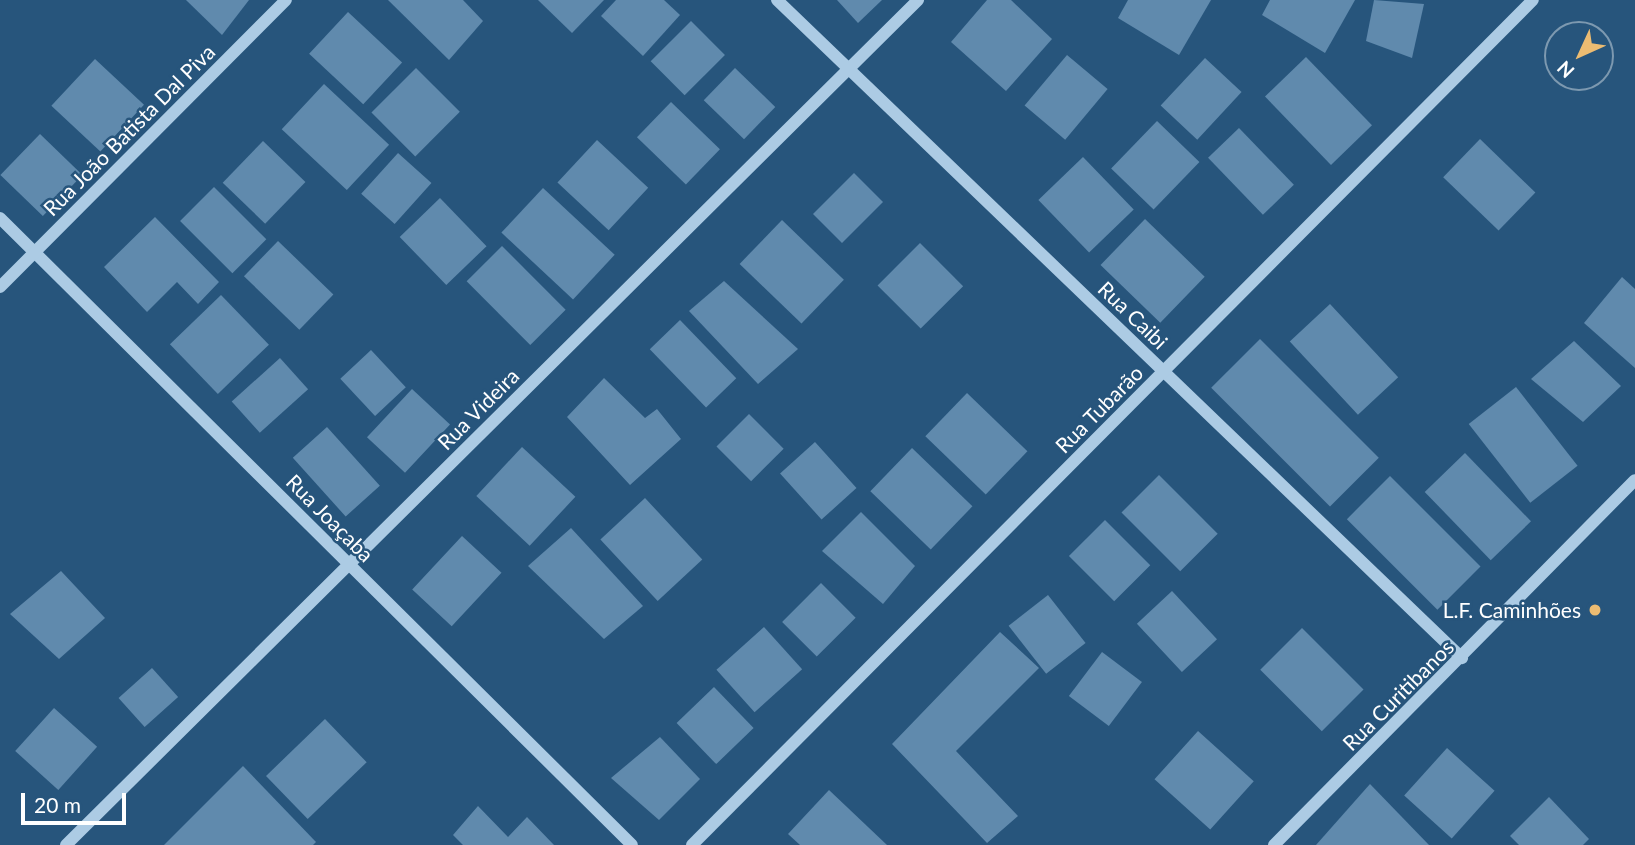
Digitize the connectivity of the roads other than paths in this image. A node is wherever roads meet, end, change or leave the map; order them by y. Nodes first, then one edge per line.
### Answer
1 (286, 0) edge
2 (777, 0) edge
3 (918, 0) edge
4 (1533, 0) edge
5 (849, 68) junction
6 (0, 218) edge
7 (35, 253) junction
8 (0, 287) edge
9 (1164, 371) junction
10 (1635, 480) edge
11 (349, 564) junction
12 (1462, 658) junction
13 (66, 845) edge
14 (632, 845) edge
15 (692, 845) edge
16 (1274, 845) edge

1 - 7 street, Rua João Batista Dal Piva
2 - 5 street, Rua Caibi
3 - 5 street, Rua Videira
4 - 9 street, Rua Tubarão
5 - 9 street, Rua Caibi
5 - 11 street, Rua Videira
6 - 7 street, Rua Joaçaba
7 - 8 street, Rua João Batista Dal Piva
7 - 11 street, Rua Joaçaba
9 - 12 street, Rua Caibi
9 - 15 street, Rua Tubarão
10 - 12 street, Rua Curitibanos
11 - 13 street, Rua Videira
11 - 14 street, Rua Joaçaba
12 - 16 street, Rua Curitibanos

